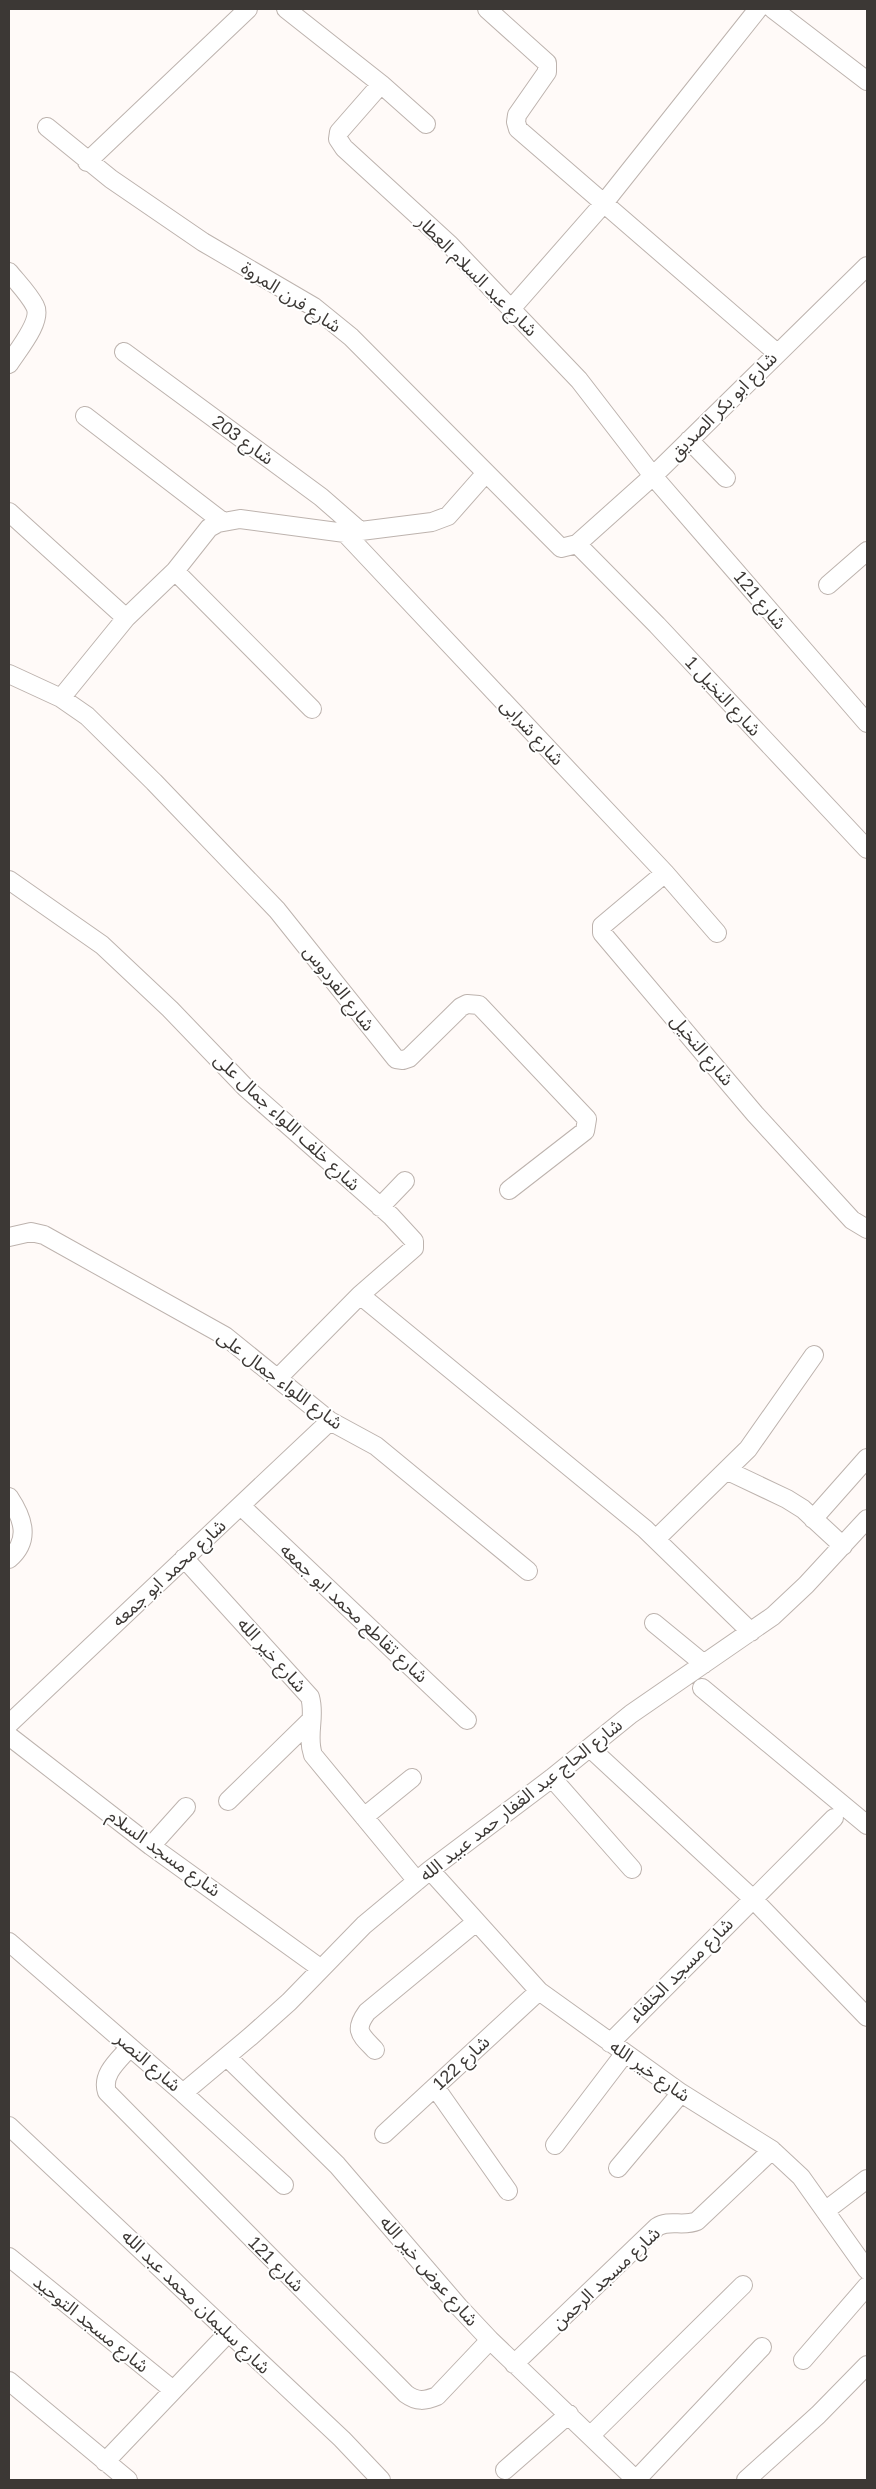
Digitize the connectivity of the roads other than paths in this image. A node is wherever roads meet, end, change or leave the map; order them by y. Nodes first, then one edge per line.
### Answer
1 (248, 9) edge
2 (286, 9) edge
3 (487, 9) edge
4 (758, 9) edge
5 (773, 9) edge
6 (867, 81) edge
7 (381, 84) junction
8 (426, 124) dead end
9 (47, 127) dead end
10 (87, 162) junction
11 (604, 203) junction
12 (9, 272) edge
13 (864, 276) edge
14 (511, 309) junction
15 (124, 352) dead end
16 (777, 353) junction
17 (9, 364) edge
18 (86, 416) dead end
19 (689, 440) junction
20 (485, 474) junction
21 (653, 476) junction
22 (726, 478) dead end
23 (9, 512) edge
24 (223, 522) junction
25 (352, 532) junction
26 (577, 544) junction
27 (867, 551) edge
28 (175, 571) junction
29 (828, 585) dead end
30 (126, 618) junction
31 (9, 674) edge
32 (61, 698) junction
33 (312, 710) dead end
34 (867, 723) edge
35 (867, 849) edge
36 (665, 873) junction
37 (9, 880) edge
38 (717, 933) dead end
39 (405, 1181) dead end
40 (509, 1190) dead end
41 (380, 1207) junction
42 (867, 1229) edge
43 (9, 1237) edge
44 (360, 1295) junction
45 (814, 1355) dead end
46 (278, 1378) junction
47 (330, 1421) junction
48 (867, 1458) edge
49 (728, 1471) junction
50 (9, 1497) edge
51 (241, 1506) junction
52 (813, 1519) junction
53 (867, 1519) edge
54 (656, 1539) junction
55 (843, 1546) junction
56 (184, 1558) junction
57 (9, 1560) edge
58 (528, 1571) dead end
59 (654, 1623) dead end
60 (751, 1632) junction
61 (704, 1664) junction
62 (702, 1688) dead end
63 (467, 1720) dead end
64 (310, 1721) junction
65 (9, 1724) edge
66 (9, 1736) edge
67 (590, 1748) junction
68 (412, 1778) dead end
69 (552, 1778) junction
70 (228, 1801) dead end
71 (186, 1807) dead end
72 (364, 1818) junction
73 (834, 1818) dead end
74 (867, 1825) edge
75 (151, 1846) junction
76 (632, 1868) dead end
77 (424, 1876) junction
78 (752, 1898) junction
79 (476, 1922) junction
80 (9, 1942) edge
81 (320, 1968) junction
82 (538, 1992) junction
83 (867, 2017) edge
84 (610, 2042) junction
85 (130, 2047) junction
86 (375, 2050) dead end
87 (625, 2053) junction
88 (227, 2057) junction
89 (435, 2087) junction
90 (183, 2093) junction
91 (681, 2093) junction
92 (9, 2126) edge
93 (384, 2134) dead end
94 (555, 2145) dead end
95 (772, 2150) junction
96 (618, 2168) dead end
97 (867, 2179) edge
98 (284, 2185) dead end
99 (508, 2191) dead end
100 (825, 2211) junction
101 (9, 2257) edge
102 (867, 2270) edge
103 (744, 2285) dead end
104 (867, 2286) edge
105 (229, 2332) junction
106 (490, 2340) junction
107 (762, 2347) dead end
108 (802, 2360) dead end
109 (514, 2364) junction
110 (867, 2365) edge
111 (9, 2381) edge
112 (173, 2390) junction
113 (569, 2414) junction
114 (591, 2435) junction
115 (105, 2462) junction
116 (505, 2470) dead end
117 (628, 2478) edge
118 (128, 2480) edge
119 (381, 2480) edge
120 (746, 2480) edge

1 - 10 street
2 - 7 street
3 - 11 street
4 - 11 street
5 - 6 street
7 - 8 street
7 - 14 street, شارع عبد السلام العطار
9 - 10 street, شارع فرن المروة
10 - 20 street, شارع فرن المروة
11 - 14 street
11 - 16 street
12 - 17 street
13 - 16 street, شارع ابو بكر الصديق
14 - 21 street, شارع عبد السلام العطار
15 - 25 street, شارع 203
16 - 19 street, شارع ابو بكر الصديق
18 - 24 street
19 - 21 street, شارع ابو بكر الصديق
19 - 22 street
20 - 25 street
20 - 26 street, شارع فرن المروة
21 - 26 street, شارع ابو بكر الصديق
21 - 34 street, شارع 121
23 - 30 street
24 - 25 street
24 - 28 street
25 - 36 street, شارع شرابى
26 - 35 street, شارع النخيل 1
27 - 29 street
28 - 30 street
28 - 33 street
30 - 32 street
31 - 32 street, شارع الفردوس
32 - 40 street, شارع الفردوس
36 - 38 street, شارع شرابى
36 - 42 street, شارع النخيل
37 - 41 street, شارع خلف اللواء جمال على
39 - 41 street
41 - 44 street, شارع خلف اللواء جمال على
43 - 46 street, شارع اللواء جمال على
44 - 46 street, شارع خلف اللواء جمال على
44 - 54 street
45 - 49 street
46 - 47 street, شارع اللواء جمال على
47 - 51 street, شارع محمد ابو جمعه
47 - 58 street, شارع اللواء جمال على
48 - 52 street
49 - 52 street
49 - 54 street
50 - 57 street
51 - 56 street, شارع محمد ابو جمعه
51 - 63 street, شارع تقاطع محمد ابو جمعه
52 - 55 street
53 - 55 street, شارع الحاج عبد الغفار حمد عبيد الله
54 - 60 street
55 - 60 street, شارع الحاج عبد الغفار حمد عبيد الله
56 - 64 street, شارع خير الله
56 - 65 street, شارع محمد ابو جمعه
59 - 61 street
60 - 61 street, شارع الحاج عبد الغفار حمد عبيد الله
61 - 67 street, شارع الحاج عبد الغفار حمد عبيد الله
62 - 74 street
64 - 70 street
64 - 72 street, شارع خير الله
66 - 75 street, شارع مسجد السلام
67 - 69 street, شارع الحاج عبد الغفار حمد عبيد الله
67 - 78 street
68 - 72 street
69 - 76 street
69 - 77 street, شارع الحاج عبد الغفار حمد عبيد الله
71 - 75 street
72 - 77 street, شارع خير الله
73 - 78 street, شارع مسجد الخلفاء
75 - 81 street, شارع مسجد السلام
77 - 79 street, شارع خير الله
77 - 81 street, شارع الحاج عبد الغفار حمد عبيد الله
78 - 83 street
78 - 84 street, شارع مسجد الخلفاء
79 - 82 street, شارع خير الله
79 - 86 street
80 - 85 street, شارع النصر
81 - 88 street, شارع الحاج عبد الغفار حمد عبيد الله
82 - 84 street, شارع خير الله
82 - 89 street, شارع 122
84 - 87 street, شارع خير الله
85 - 90 street, شارع النصر
85 - 106 street, شارع 121
87 - 91 street, شارع خير الله
87 - 94 street
88 - 90 street, شارع الحاج عبد الغفار حمد عبيد الله
88 - 106 street, شارع عوض خير الله
89 - 93 street, شارع 122
89 - 99 street
90 - 98 street, شارع النصر
91 - 95 street, شارع خير الله
91 - 96 street
92 - 105 street, شارع سليمان محمد عبد الله
95 - 100 street, شارع خير الله
95 - 109 street, شارع مسجد الرحمن
97 - 100 street
100 - 102 street, شارع خير الله
101 - 112 street, شارع مسجد التوحيد
103 - 114 street
104 - 108 street
105 - 112 street
105 - 119 street, شارع سليمان محمد عبد الله
106 - 109 street, شارع عوض خير الله
107 - 117 street
109 - 113 street, شارع عوض خير الله
110 - 120 street
111 - 115 street
112 - 115 street
113 - 114 street, شارع عوض خير الله
113 - 116 street
114 - 117 street, شارع عوض خير الله
115 - 118 street

